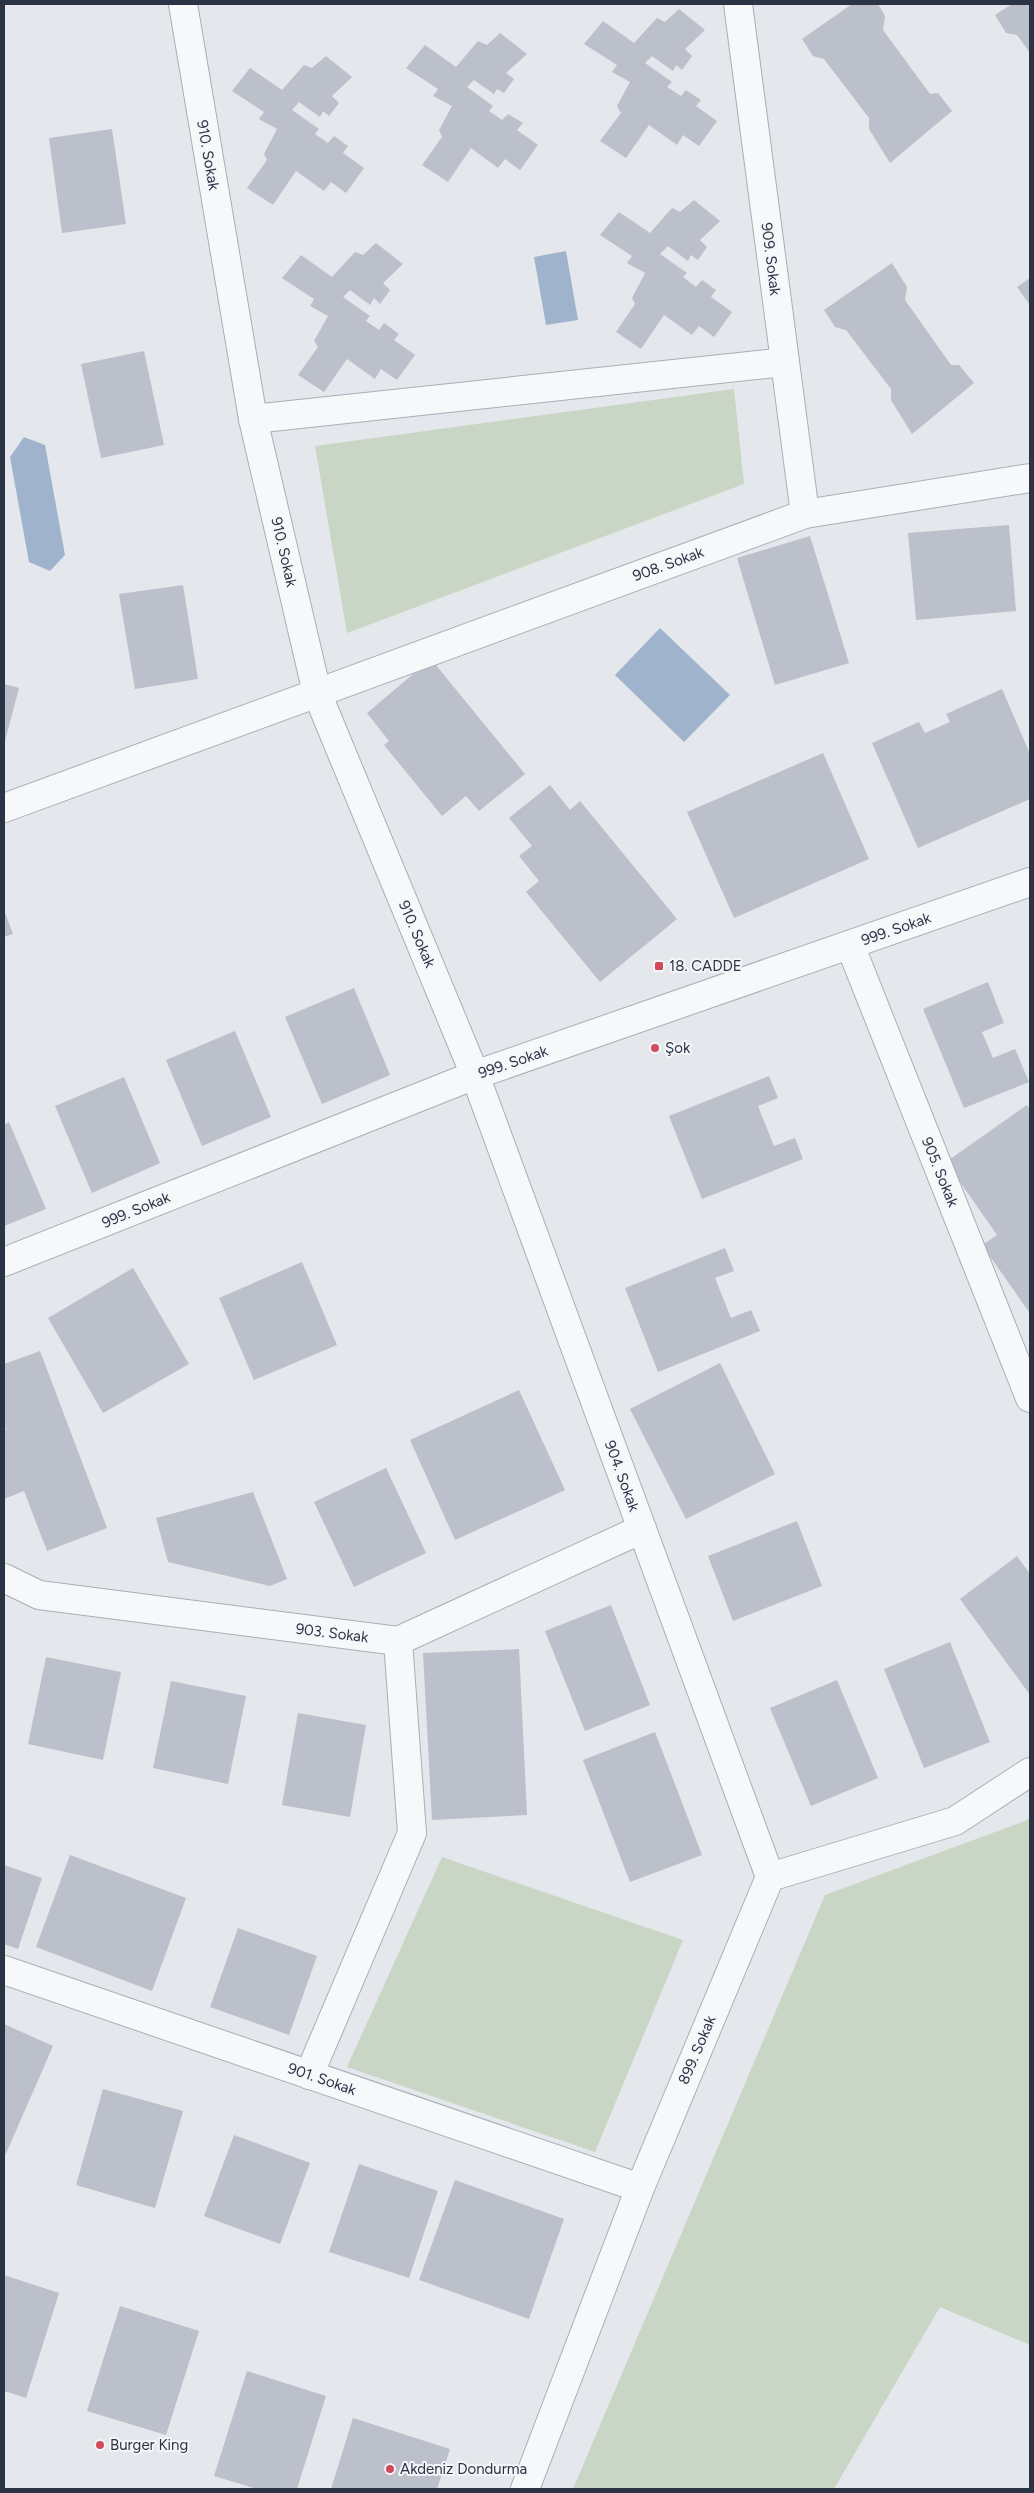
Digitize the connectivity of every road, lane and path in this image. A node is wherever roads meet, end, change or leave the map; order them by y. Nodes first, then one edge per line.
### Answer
1 (183, 4) edge
2 (738, 4) edge
3 (785, 362) junction
4 (253, 419) junction
5 (1030, 478) edge
6 (804, 514) junction
7 (317, 694) junction
8 (4, 808) edge
9 (1030, 882) edge
10 (850, 945) junction
11 (475, 1075) junction
12 (4, 1262) edge
13 (1030, 1398) edge
14 (642, 1529) junction
15 (4, 1578) edge
16 (398, 1641) junction
17 (1030, 1772) edge
18 (770, 1877) junction
19 (4, 1970) edge
20 (309, 2075) junction
21 (640, 2188) junction
22 (525, 2489) edge

1 - 4 street, 910. Sokak
2 - 3 street, 909. Sokak
3 - 4 street
3 - 6 street, 909. Sokak
4 - 7 street, 910. Sokak
5 - 6 street, 908. Sokak
6 - 7 street, 908. Sokak
7 - 8 street, 908. Sokak
7 - 11 street, 910. Sokak
9 - 10 street, 999. Sokak
10 - 11 street, 999. Sokak
10 - 13 street, 905. Sokak
11 - 12 street, 999. Sokak
11 - 14 street, 904. Sokak
14 - 16 street
14 - 18 street, 904. Sokak
15 - 16 street, 903. Sokak
16 - 20 street
17 - 18 street
18 - 21 street, 899. Sokak
19 - 20 street, 901. Sokak
20 - 21 street, 901. Sokak
21 - 22 street, 899. Sokak

